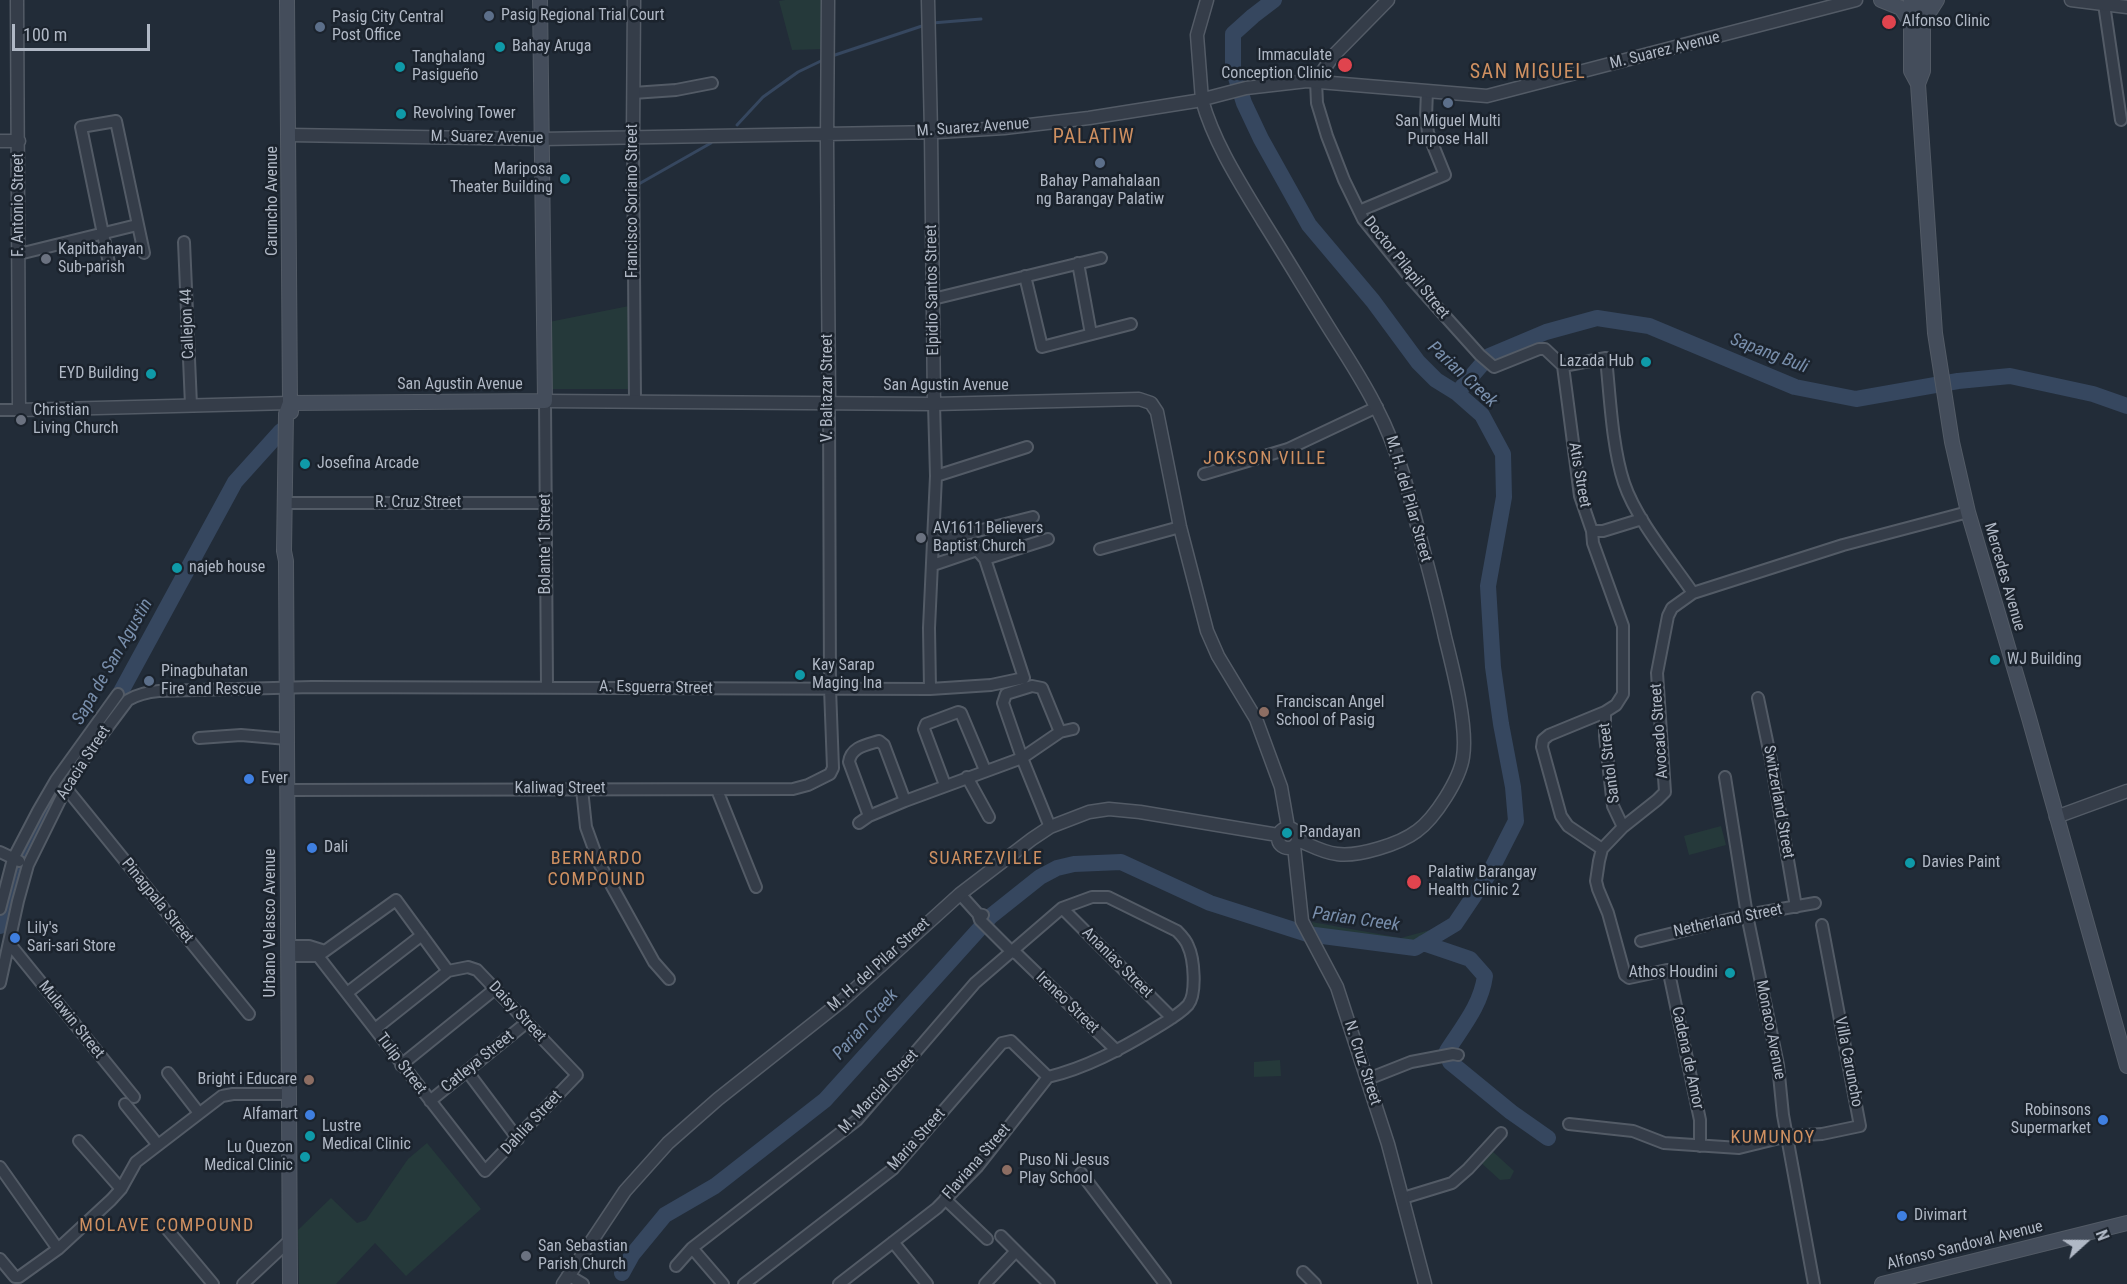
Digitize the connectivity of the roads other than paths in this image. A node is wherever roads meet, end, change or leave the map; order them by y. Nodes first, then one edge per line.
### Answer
1 (17, 0) edge
2 (287, 0) edge
3 (540, 0) edge
4 (634, 0) edge
5 (828, 0) edge
6 (928, 0) edge
7 (1207, 0) edge
8 (1388, 0) edge
9 (1856, 0) edge
10 (1881, 0) edge
11 (1911, 0) edge
12 (1923, 0) edge
13 (1937, 0) edge
14 (2071, 0) edge
15 (2104, 4) junction
16 (2127, 7) edge
17 (1917, 22) junction
18 (1316, 81) junction
19 (712, 83) dead end
20 (1427, 91) junction
21 (633, 93) junction
22 (1202, 100) junction
23 (2121, 120) dead end
24 (931, 132) junction
25 (827, 134) junction
26 (289, 135) junction
27 (541, 139) junction
28 (633, 139) junction
29 (0, 141) edge
30 (19, 141) junction
31 (1359, 211) junction
32 (137, 225) junction
33 (102, 234) junction
34 (184, 242) dead end
35 (144, 253) dead end
36 (19, 254) junction
37 (1101, 258) dead end
38 (108, 263) dead end
39 (1078, 263) junction
40 (1025, 276) junction
41 (933, 299) junction
42 (1131, 324) dead end
43 (1092, 334) junction
44 (1563, 366) junction
45 (545, 401) junction
46 (635, 401) junction
47 (290, 403) junction
48 (829, 403) junction
49 (934, 404) junction
50 (191, 405) junction
51 (1377, 407) junction
52 (0, 410) edge
53 (19, 410) junction
54 (1027, 447) dead end
55 (1204, 474) dead end
56 (936, 476) junction
57 (290, 503) junction
58 (546, 503) junction
59 (1968, 512) junction
60 (1033, 517) dead end
61 (1642, 519) junction
62 (1180, 527) junction
63 (1592, 531) junction
64 (1047, 539) dead end
65 (934, 542) junction
66 (1100, 549) dead end
67 (985, 559) junction
68 (286, 561) junction
69 (933, 565) junction
70 (1693, 593) junction
71 (286, 687) junction
72 (547, 687) junction
73 (830, 688) junction
74 (930, 689) junction
75 (118, 694) dead end
76 (1758, 698) dead end
77 (1605, 712) junction
78 (1073, 729) dead end
79 (1060, 732) junction
80 (200, 738) dead end
81 (287, 739) junction
82 (1022, 758) junction
83 (985, 770) junction
84 (830, 774) joint
85 (968, 777) junction
86 (1725, 777) dead end
87 (945, 785) junction
88 (66, 788) junction
89 (582, 789) junction
90 (287, 790) junction
91 (717, 790) junction
92 (2127, 791) edge
93 (905, 801) junction
94 (869, 816) junction
95 (989, 817) dead end
96 (2056, 817) junction
97 (859, 824) dead end
98 (1050, 827) junction
99 (1288, 828) junction
100 (1623, 828) junction
101 (1278, 836) junction
102 (1296, 843) junction
103 (1602, 849) junction
104 (0, 852) edge
105 (21, 862) junction
106 (756, 887) dead end
107 (960, 894) junction
108 (1815, 903) dead end
109 (1796, 907) junction
110 (1062, 908) junction
111 (0, 909) edge
112 (1747, 915) junction
113 (1822, 925) dead end
114 (422, 935) junction
115 (1641, 940) dead end
116 (9, 943) junction
117 (288, 951) junction
118 (1014, 951) junction
119 (321, 953) junction
120 (448, 971) junction
121 (669, 979) dead end
122 (0, 983) edge
123 (495, 989) junction
124 (347, 993) junction
125 (249, 1014) dead end
126 (1172, 1018) junction
127 (526, 1023) junction
128 (375, 1029) junction
129 (1117, 1051) junction
130 (1452, 1055) dead end
131 (401, 1065) junction
132 (2127, 1066) edge
133 (467, 1071) junction
134 (168, 1073) dead end
135 (577, 1075) joint
136 (1048, 1077) junction
137 (1368, 1079) junction
138 (288, 1094) junction
139 (430, 1101) junction
140 (199, 1113) junction
141 (1569, 1124) dead end
142 (1501, 1132) dead end
143 (1788, 1136) junction
144 (518, 1139) junction
145 (79, 1141) dead end
146 (158, 1145) junction
147 (1700, 1146) junction
148 (0, 1167) edge
149 (486, 1171) joint
150 (1081, 1173) dead end
151 (121, 1189) junction
152 (1404, 1198) junction
153 (945, 1199) junction
154 (2127, 1223) edge
155 (167, 1229) dead end
156 (1001, 1236) dead end
157 (987, 1239) dead end
158 (290, 1240) junction
159 (893, 1242) junction
160 (692, 1248) junction
161 (58, 1249) junction
162 (1016, 1251) junction
163 (0, 1259) edge
164 (676, 1266) dead end
165 (1303, 1272) dead end
166 (565, 1280) edge
167 (213, 1284) edge
168 (243, 1284) edge
169 (290, 1284) edge
170 (583, 1284) edge
171 (723, 1284) edge
172 (744, 1284) edge
173 (839, 1284) edge
174 (927, 1284) edge
175 (985, 1284) edge
176 (1049, 1284) edge
177 (1165, 1284) edge
178 (1315, 1284) edge
179 (1425, 1284) edge
180 (1814, 1284) edge
181 (1882, 1284) edge

1 - 30 street, F. Antonio Street
2 - 26 main road, Caruncho Avenue
3 - 27 main road
4 - 21 street, Francisco Soriano Street
5 - 25 street, V. Baltazar Street
6 - 24 street, Elpidio Santos Street
7 - 22 street, M. H. del Pilar Street
8 - 18 street
9 - 20 street, M. Suarez Avenue
10 - 17 main road
11 - 17 main road, Mercedes Avenue
12 - 17 main road, Mercedes Avenue
13 - 17 main road
14 - 15 street
15 - 16 street
15 - 23 street
17 - 59 main road, Mercedes Avenue
18 - 20 street, M. Suarez Avenue
18 - 22 street, M. Suarez Avenue
18 - 31 street, Doctor Pilapil Street
19 - 21 street
20 - 31 street
21 - 28 street, Francisco Soriano Street
22 - 24 street, M. Suarez Avenue
22 - 51 street, M. H. del Pilar Street
24 - 25 street, M. Suarez Avenue
24 - 41 street, Elpidio Santos Street
25 - 28 street, M. Suarez Avenue
25 - 48 street, V. Baltazar Street
26 - 27 street, M. Suarez Avenue
26 - 47 main road, Caruncho Avenue
27 - 28 street, M. Suarez Avenue
27 - 45 main road
28 - 46 street, Francisco Soriano Street
29 - 30 street
30 - 36 street, F. Antonio Street
31 - 44 street, Doctor Pilapil Street
32 - 33 street
32 - 33 street
32 - 35 street
33 - 36 street
33 - 38 street
34 - 50 street, Callejon 44
36 - 53 street, F. Antonio Street
37 - 39 street
39 - 40 street
39 - 43 street
40 - 41 street
40 - 43 street
41 - 49 street, Elpidio Santos Street
42 - 43 street
44 - 61 street
44 - 63 street, Atis Street
45 - 46 street, San Agustin Avenue
45 - 47 main road, San Agustin Avenue
45 - 58 street, Bolante 1 Street
46 - 48 street, San Agustin Avenue
47 - 50 street
47 - 57 main road, Urbano Velasco Avenue
47 - 68 main road, Urbano Velasco Avenue
48 - 49 street, San Agustin Avenue
48 - 73 street, V. Baltazar Street
49 - 56 street, Elpidio Santos Street
49 - 62 street, San Agustin Avenue
50 - 53 street
51 - 55 street
51 - 102 street, M. H. del Pilar Street
52 - 53 street
54 - 56 street
56 - 65 street, Elpidio Santos Street
57 - 58 street, R. Cruz Street
57 - 68 main road, Urbano Velasco Avenue
58 - 72 street, Bolante 1 Street
59 - 70 street, Avocado Street
59 - 96 main road, Mercedes Avenue
60 - 65 street
61 - 63 street
61 - 70 street
62 - 66 street
62 - 99 street, San Agustin Avenue
63 - 77 street, Santol Street
64 - 67 street
65 - 69 street, Elpidio Santos Street
67 - 69 street
67 - 74 street, A. Esguerra Street
68 - 71 main road, Urbano Velasco Avenue
69 - 74 street, Elpidio Santos Street
70 - 100 street, Avocado Street
71 - 72 street, A. Esguerra Street
71 - 81 main road, Urbano Velasco Avenue
71 - 88 street, Acacia Street
72 - 73 street, A. Esguerra Street
73 - 74 street, A. Esguerra Street
73 - 84 street, V. Baltazar Street
75 - 105 street
76 - 109 street, Switzerland Street
77 - 100 street, Santol Street
77 - 103 street
78 - 79 street
79 - 82 street
79 - 82 street
80 - 81 street
81 - 90 main road, Urbano Velasco Avenue
82 - 83 street
82 - 98 street
83 - 85 street
83 - 87 street
84 - 91 street, Kaliwag Street
85 - 87 street
85 - 95 street
86 - 112 street, Monaco Avenue
87 - 93 street
88 - 105 street, Acacia Street
88 - 125 street, Pinagpala Street
89 - 90 street, Kaliwag Street
89 - 91 street, Kaliwag Street
89 - 121 street
90 - 117 main road, Urbano Velasco Avenue
91 - 106 street
92 - 96 street
93 - 94 street
93 - 94 street
94 - 97 street
96 - 132 main road, Mercedes Avenue
98 - 101 street, M. H. del Pilar Street
98 - 107 street, M. H. del Pilar Street
99 - 101 street
99 - 102 street
100 - 103 street, Avocado Street
101 - 102 street
102 - 137 street, N. Cruz Street
103 - 147 street, Cadena de Amor
104 - 105 street
105 - 111 street
105 - 116 street, Acacia Street
107 - 118 street, Ireneo Street
107 - 166 street, M. H. del Pilar Street
108 - 109 street, Netherland Street
109 - 112 street, Netherland Street
110 - 118 street, M. Marcial Street
110 - 126 street, Ananias Street
110 - 126 street, M. Marcial Street
112 - 115 street, Netherland Street
112 - 143 street, Monaco Avenue
113 - 143 street, Villa Caruncho
114 - 119 street
114 - 120 street
114 - 124 street
116 - 122 street, Acacia Street
116 - 146 street, Mulawin Street
117 - 119 street
117 - 138 main road, Urbano Velasco Avenue
118 - 129 street, Ireneo Street
118 - 160 street, M. Marcial Street
119 - 124 street, Tulip Street
120 - 123 street, Daisy Street
120 - 128 street
123 - 127 street, Daisy Street
123 - 131 street
124 - 128 street, Tulip Street
126 - 129 street
127 - 133 street, Catleya Street
127 - 135 street, Daisy Street
128 - 131 street, Tulip Street
129 - 136 street
130 - 137 street
131 - 139 street, Tulip Street
133 - 139 street, Catleya Street
133 - 144 street
134 - 140 street
135 - 144 street, Dahlia Street
136 - 153 street, Flaviana Street
136 - 172 street, Maria Street
137 - 152 street, N. Cruz Street
138 - 140 street
138 - 158 main road, Urbano Velasco Avenue
139 - 149 street, Tulip Street
140 - 146 street
141 - 147 street
142 - 152 street
143 - 147 street
143 - 180 street, Monaco Avenue
144 - 149 street, Dahlia Street
145 - 151 street
146 - 151 street
148 - 161 street
150 - 177 street
151 - 161 street
152 - 179 street, N. Cruz Street
153 - 157 street
153 - 159 street, Flaviana Street
154 - 181 main road, Alfonso Sandoval Avenue
155 - 167 street
156 - 162 street
158 - 168 street
158 - 169 main road, Urbano Velasco Avenue
159 - 173 street, Flaviana Street
159 - 174 street
160 - 164 street, M. Marcial Street
160 - 171 street
161 - 163 street
162 - 175 street
162 - 176 street
165 - 178 street
166 - 170 street

